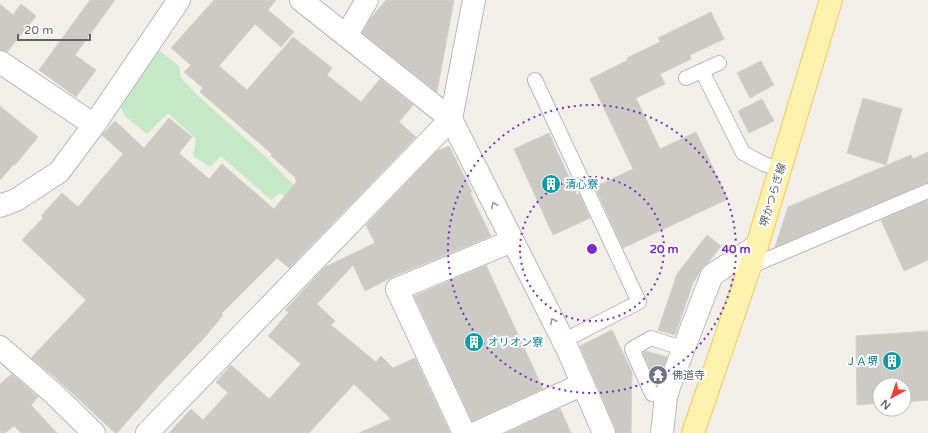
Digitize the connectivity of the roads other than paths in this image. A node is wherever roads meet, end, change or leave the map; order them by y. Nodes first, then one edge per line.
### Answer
1 (179, 0) edge
2 (302, 0) edge
3 (367, 0) edge
4 (474, 0) edge
5 (832, 0) edge
6 (346, 36) junction
7 (0, 62) edge
8 (719, 63) dead end
9 (702, 71) junction
10 (686, 78) dead end
11 (535, 80) dead end
12 (451, 119) junction
13 (94, 125) junction
14 (781, 170) junction
15 (928, 191) edge
16 (0, 206) edge
17 (512, 240) junction
18 (757, 246) junction
19 (749, 267) junction
20 (563, 341) junction
21 (0, 347) edge
22 (684, 349) junction
23 (583, 384) junction
24 (666, 397) junction
25 (94, 433) edge
26 (146, 433) edge
27 (464, 433) edge
28 (476, 433) edge
29 (604, 433) edge
30 (662, 433) edge
31 (693, 433) edge

1 - 13 street
2 - 6 street
3 - 6 street
4 - 12 street
5 - 14 main road, 堺かつらぎ線
6 - 12 street
7 - 13 street
8 - 9 lane
9 - 10 lane
9 - 14 lane
11 - 20 lane
17 -> 12 street
12 - 26 street
13 - 16 street
14 - 18 main road, 堺かつらぎ線
15 - 19 lane
20 -> 17 street
17 - 27 street
18 - 19 main road, 堺かつらぎ線
18 - 22 street
19 - 31 main road, 堺かつらぎ線
20 - 23 street
21 - 25 street
22 - 24 street
22 - 24 lane
23 - 28 street
23 - 29 street
24 - 30 street

